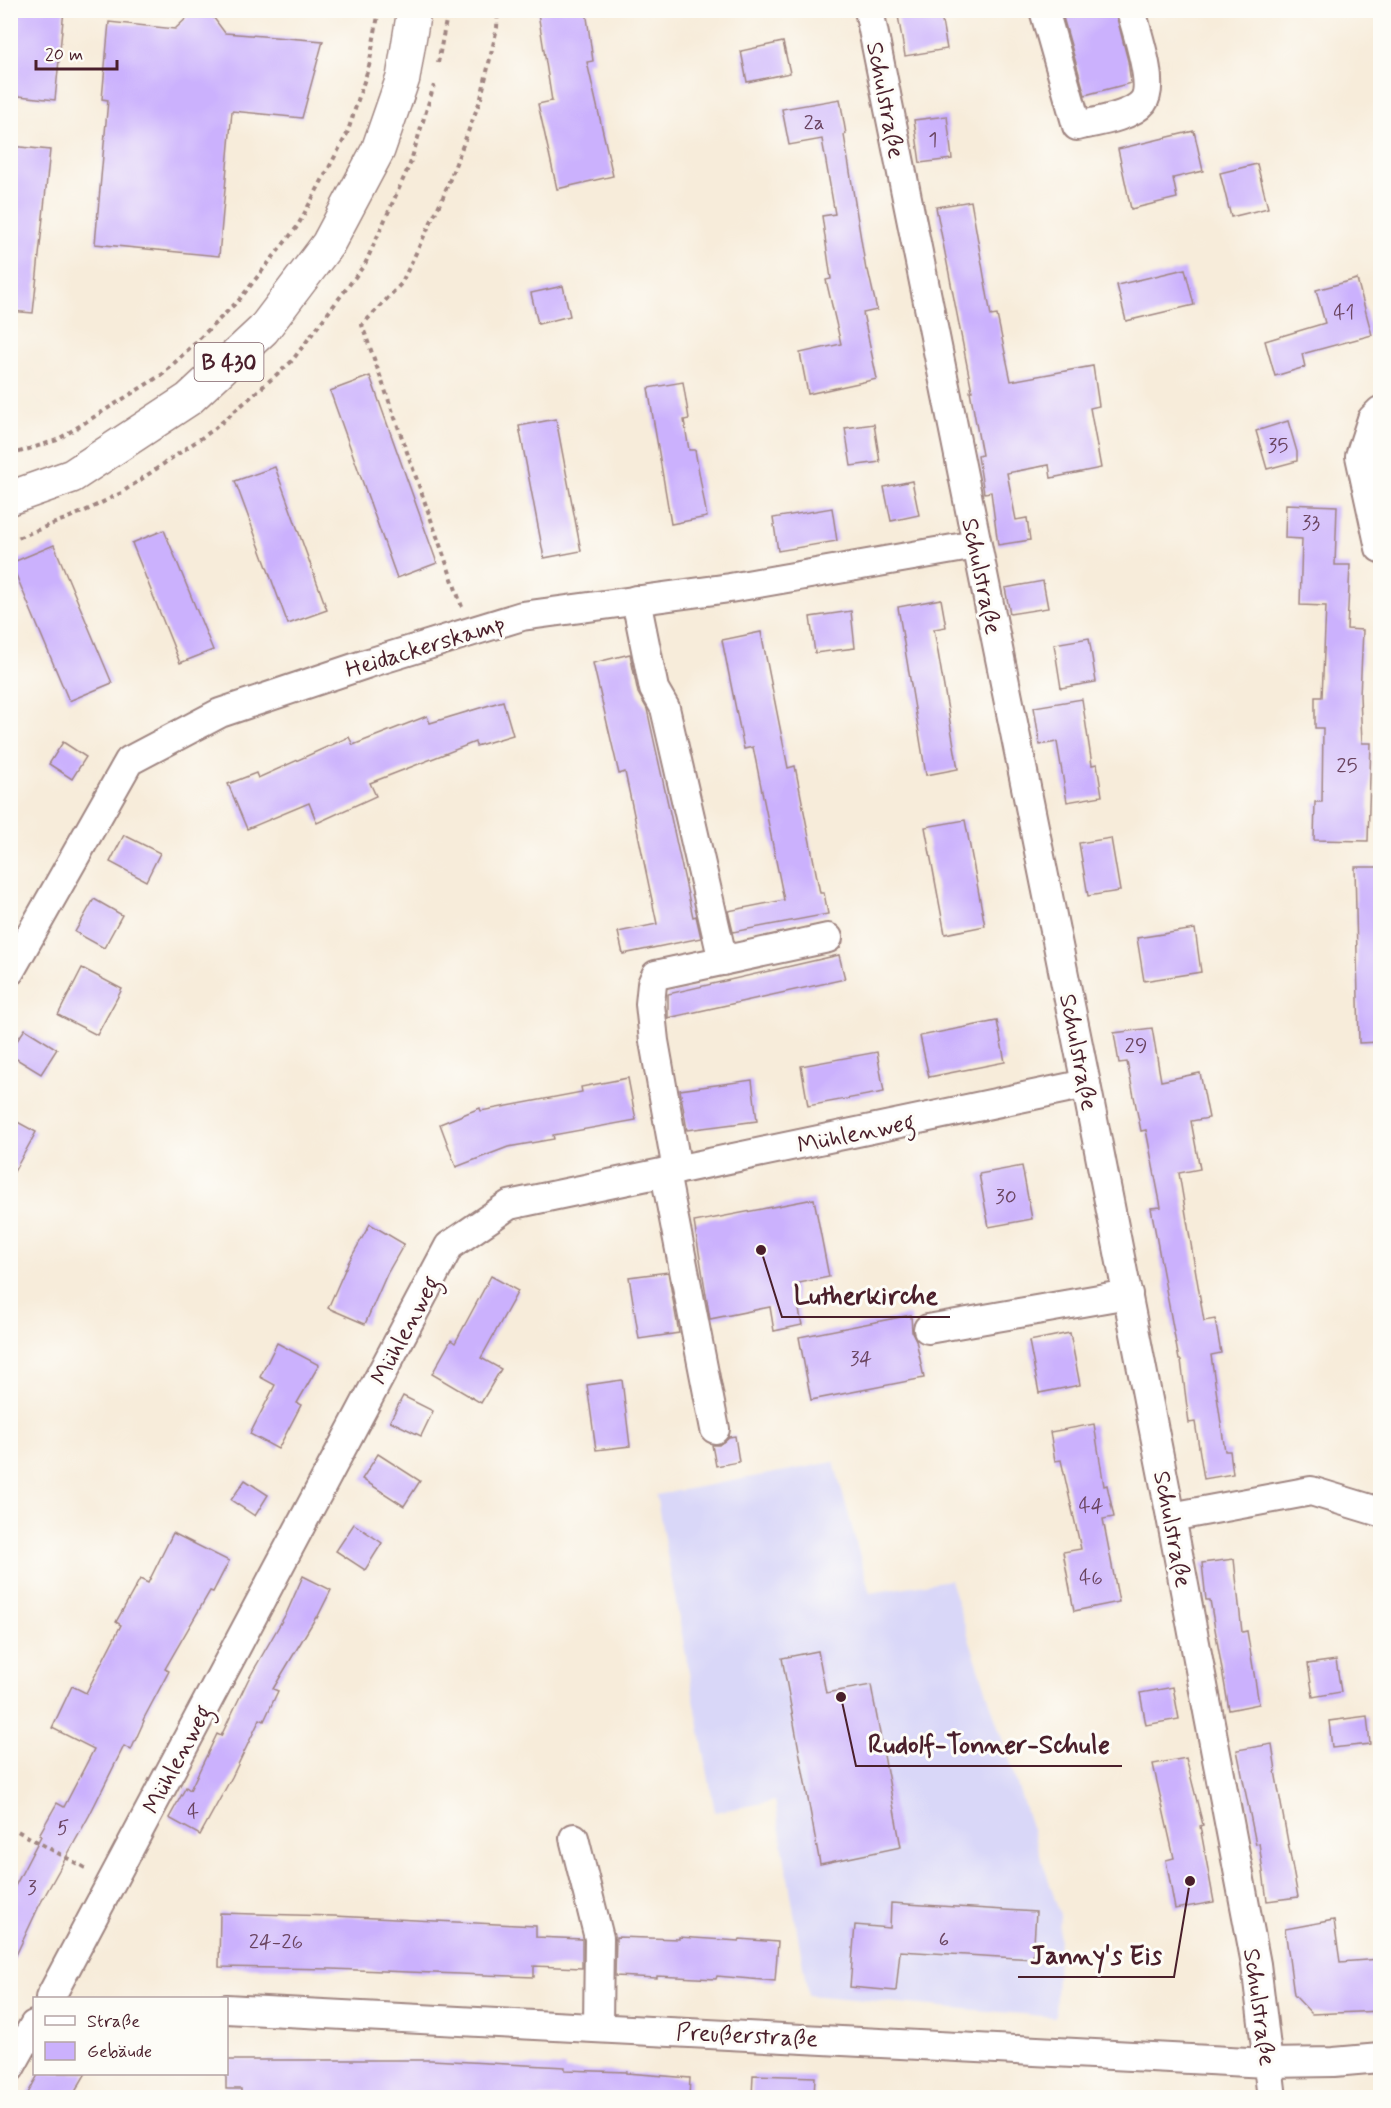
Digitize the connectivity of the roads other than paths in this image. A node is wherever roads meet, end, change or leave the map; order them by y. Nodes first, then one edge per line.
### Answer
1 (414, 10) edge
2 (868, 10) edge
3 (1044, 10) edge
4 (1131, 10) edge
5 (1380, 411) edge
6 (10, 498) edge
7 (975, 545) junction
8 (1380, 548) edge
9 (636, 600) junction
10 (828, 938) dead end
11 (723, 961) junction
12 (10, 971) edge
13 (1086, 1084) junction
14 (671, 1171) junction
15 (1128, 1294) junction
16 (928, 1329) dead end
17 (715, 1429) dead end
18 (1380, 1512) edge
19 (1171, 1517) junction
20 (574, 1838) dead end
21 (51, 1997) edge
22 (228, 2009) edge
23 (33, 2027) edge
24 (598, 2027) junction
25 (1380, 2058) edge
26 (1267, 2063) junction
27 (10, 2068) edge
28 (1272, 2097) edge

1 - 6 main road, B 430
2 - 7 street, Schulstraße
3 - 4 street
5 - 8 street
7 - 9 street, Heidackerskamp
7 - 13 street, Schulstraße
9 - 11 street
9 - 12 street, Heidackerskamp
10 - 11 street
11 - 14 street
13 - 14 street, Mühlenweg
13 - 15 street, Schulstraße
14 - 17 street
14 - 21 street, Mühlenweg
15 - 16 street
15 - 19 street, Schulstraße
18 - 19 street
19 - 26 street, Schulstraße
20 - 24 street
22 - 24 street, Preußerstraße
23 - 27 street
24 - 26 street, Preußerstraße
25 - 26 street, Preußerstraße
26 - 28 street, Schulstraße

